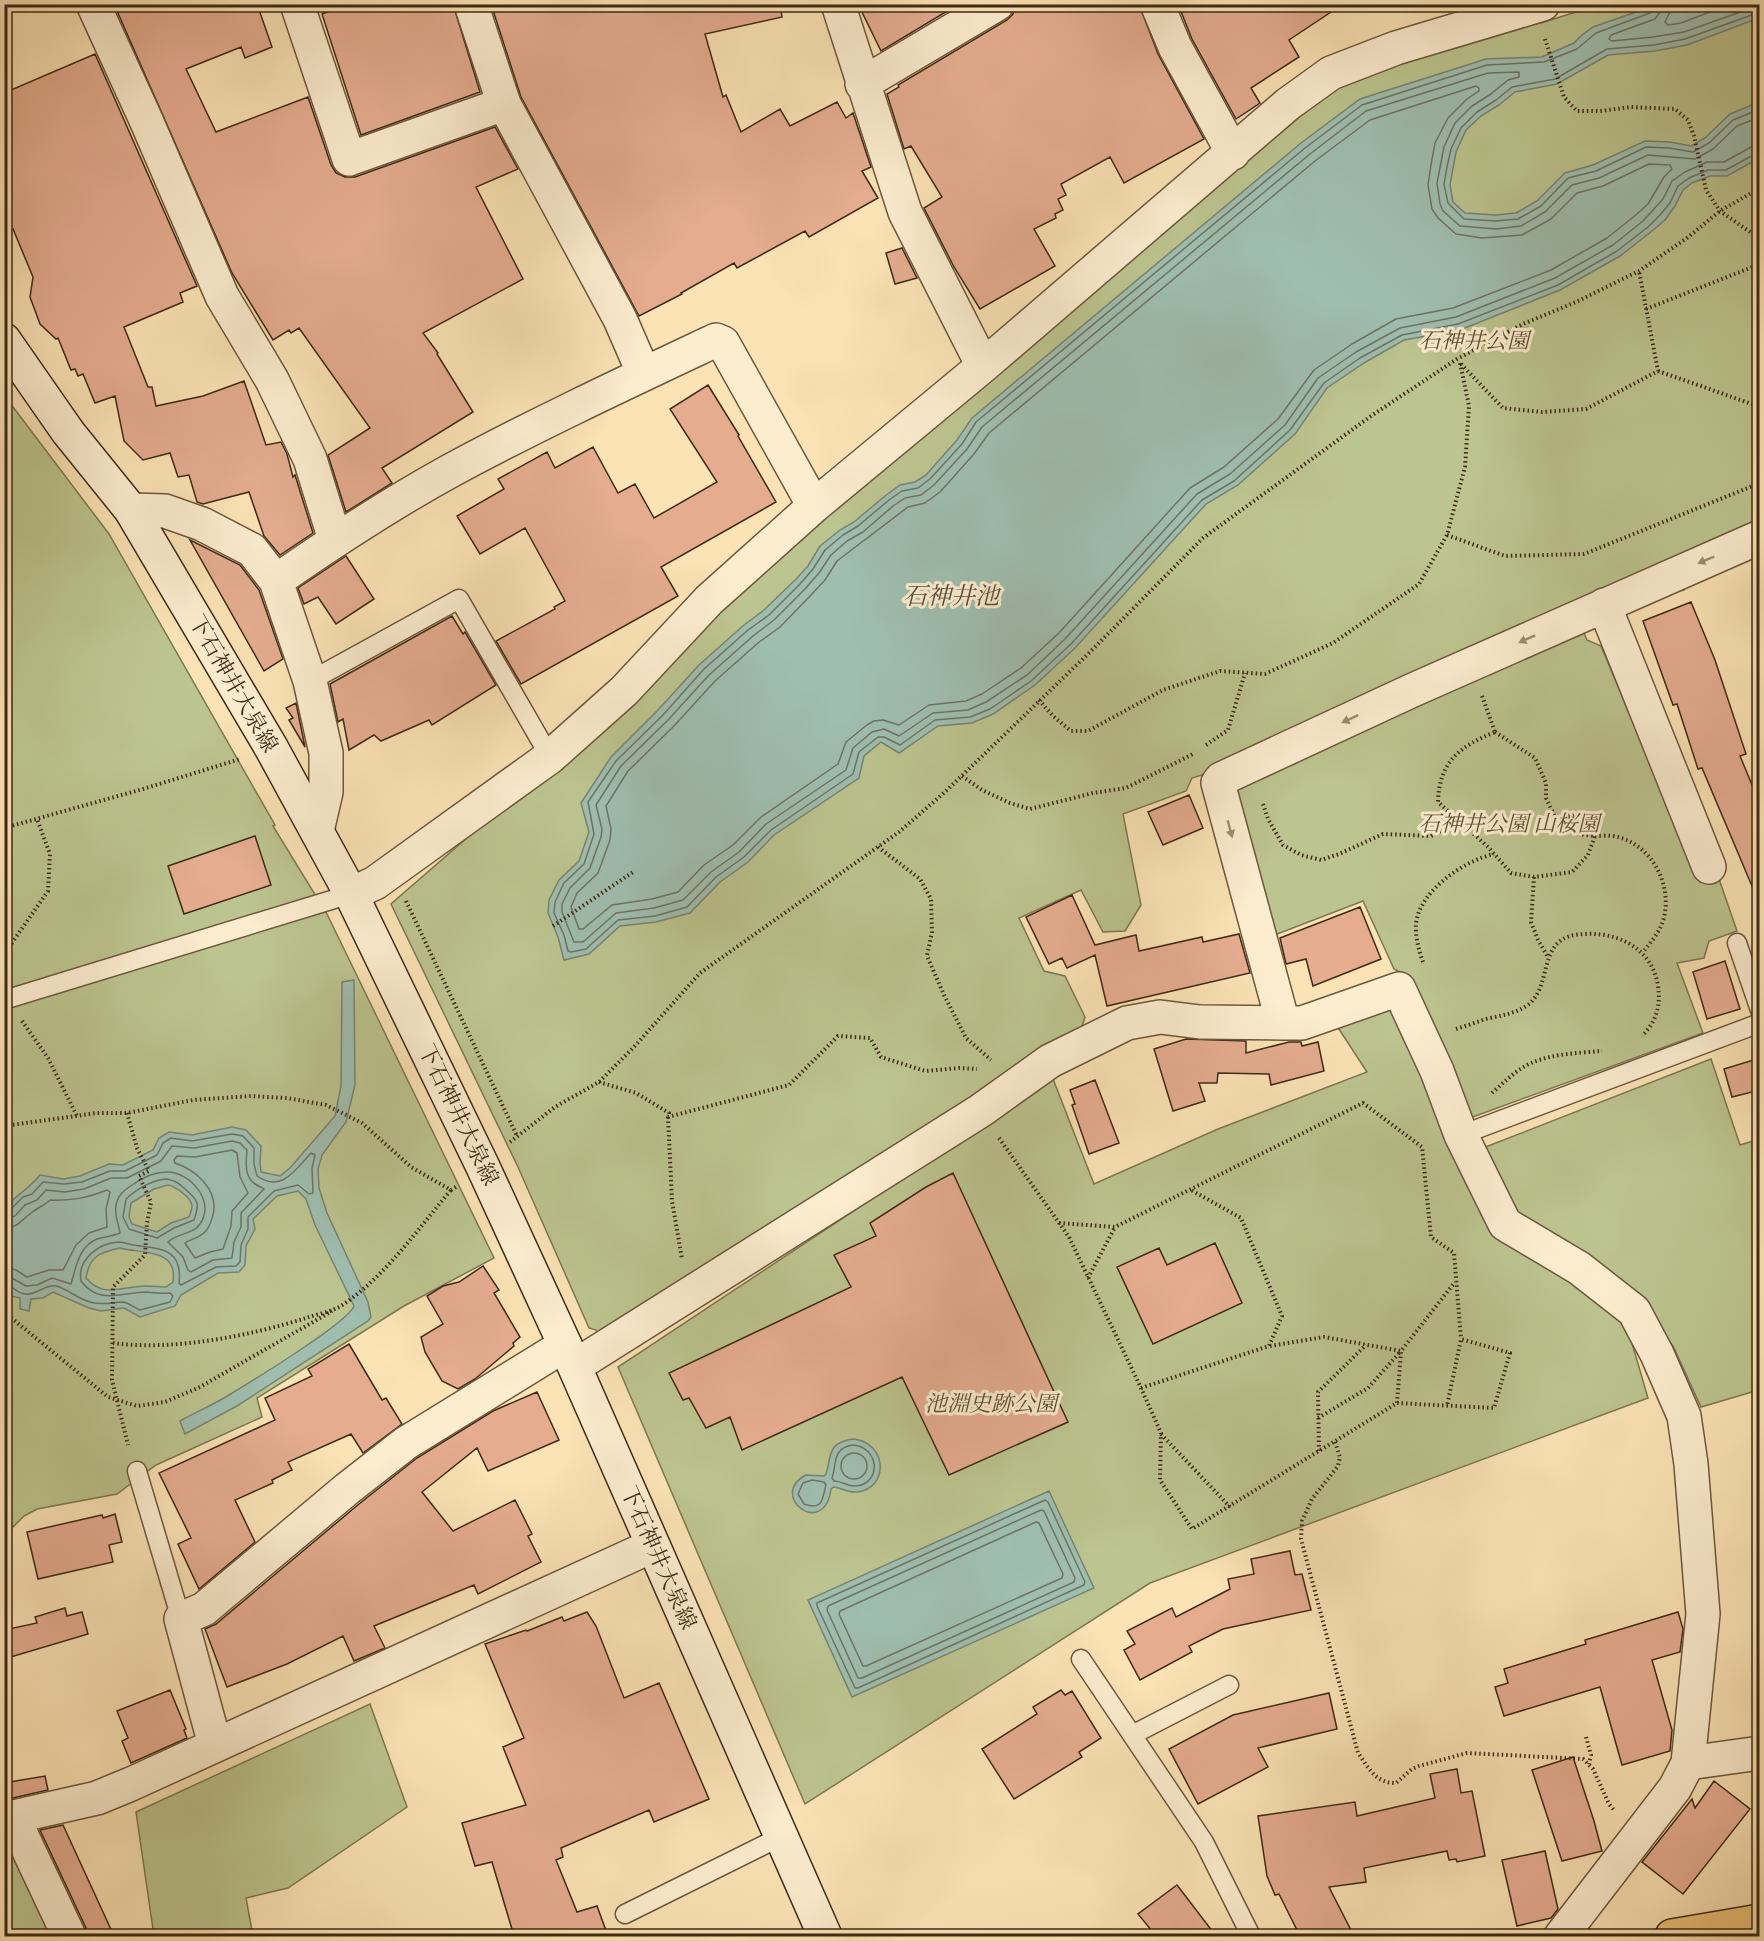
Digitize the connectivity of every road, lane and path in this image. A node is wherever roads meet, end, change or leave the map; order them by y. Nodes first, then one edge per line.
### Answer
1 (93, 4) edge
2 (297, 4) edge
3 (471, 4) edge
4 (838, 4) edge
5 (997, 4) edge
6 (1157, 4) edge
7 (1543, 4) edge
8 (1546, 41) dead end
9 (862, 84) junction
10 (504, 104) junction
11 (1233, 153) junction
12 (1760, 188) edge
13 (1720, 211) junction
14 (1760, 239) edge
15 (1760, 264) edge
16 (1639, 271) junction
17 (1646, 309) junction
18 (4, 340) edge
19 (1458, 361) junction
20 (983, 366) junction
21 (1658, 371) junction
22 (644, 374) junction
23 (1760, 407) edge
24 (1760, 483) edge
25 (814, 506) junction
26 (130, 510) junction
27 (1448, 535) junction
28 (1760, 537) edge
29 (335, 540) junction
30 (276, 581) junction
31 (1604, 605) junction
32 (1245, 673) junction
33 (310, 681) junction
34 (1039, 700) junction
35 (1485, 704) dead end
36 (1496, 732) junction
37 (272, 749) junction
38 (550, 757) junction
39 (1249, 766) junction
40 (962, 776) junction
41 (1458, 822) junction
42 (4, 828) edge
43 (317, 831) junction
44 (1595, 836) junction
45 (878, 847) junction
46 (1494, 854) junction
47 (1709, 867) dead end
48 (633, 872) dead end
49 (1534, 877) junction
50 (351, 894) junction
51 (403, 895) dead end
52 (554, 926) dead end
53 (1737, 943) dead end
54 (1643, 952) junction
55 (1548, 957) junction
56 (1425, 966) dead end
57 (4, 1000) edge
58 (1760, 1010) edge
59 (1282, 1023) junction
60 (1760, 1023) edge
61 (1638, 1039) dead end
62 (1422, 1040) junction
63 (1606, 1051) dead end
64 (989, 1059) junction
65 (1032, 1074) junction
66 (599, 1082) junction
67 (980, 1111) junction
68 (127, 1113) junction
69 (668, 1117) junction
70 (4, 1126) edge
71 (1461, 1135) junction
72 (517, 1136) junction
73 (508, 1144) dead end
74 (464, 1182) dead end
75 (1190, 1189) junction
76 (451, 1190) junction
77 (1059, 1223) junction
78 (1115, 1227) junction
79 (1089, 1278) junction
80 (1456, 1281) junction
81 (682, 1298) junction
82 (339, 1307) junction
83 (4, 1312) edge
84 (1461, 1339) junction
85 (113, 1343) junction
86 (1366, 1345) junction
87 (1269, 1346) junction
88 (1401, 1351) junction
89 (570, 1355) junction
90 (1141, 1388) junction
91 (117, 1400) junction
92 (1397, 1403) junction
93 (1447, 1406) junction
94 (1318, 1418) junction
95 (1161, 1433) junction
96 (1335, 1442) junction
97 (131, 1452) dead end
98 (1319, 1452) junction
99 (137, 1471) dead end
100 (1230, 1508) junction
101 (652, 1546) junction
102 (181, 1619) junction
103 (1081, 1659) dead end
104 (1229, 1685) dead end
105 (1132, 1736) junction
106 (1586, 1737) dead end
107 (215, 1745) junction
108 (1760, 1753) edge
109 (1688, 1763) junction
110 (1589, 1765) junction
111 (9, 1818) edge
112 (1641, 1833) junction
113 (780, 1837) junction
114 (625, 1914) dead end
115 (1760, 1921) edge
116 (69, 1936) edge
117 (825, 1936) edge
118 (1251, 1936) edge
119 (1561, 1936) edge
120 (1672, 1936) edge

1 - 29 street
2 - 10 street
3 - 10 street
4 - 9 street
5 - 9 street
6 - 11 street
7 - 11 street
8 - 13 path
9 - 20 street
10 - 22 street
11 - 20 street
12 - 13 path
13 - 14 path
13 - 16 path
15 - 17 path
16 - 17 path
16 - 19 path
17 - 21 path
18 - 26 street, 下石神井大泉線
19 - 21 path
19 - 27 path
19 - 34 path
20 - 25 street
21 - 23 path
22 - 25 street
22 - 29 street
24 - 27 path
25 - 38 street
26 - 30 street
26 - 37 street, 下石神井大泉線
27 - 32 path
28 -> 31 street
29 - 30 street
30 - 33 street
31 -> 39 street
31 - 47 street
32 - 34 path
32 - 40 path
33 - 38 lane
33 - 43 street
34 - 40 path
35 - 36 path
36 - 41 path
36 - 44 path
37 - 42 path
37 - 43 street, 下石神井大泉線
38 - 50 street
39 - 41 path
39 -> 59 street
40 - 45 path
41 - 46 path
43 - 50 street, 下石神井大泉線
44 - 49 path
44 - 54 path
45 - 64 path
45 - 66 path
46 - 49 path
46 - 56 path
48 - 52 path
49 - 55 path
50 - 57 lane
50 - 89 street, 下石神井大泉線
51 - 72 path
53 - 58 lane
54 - 55 path
54 - 61 path
55 - 62 path
59 - 62 street
59 - 65 street
60 - 71 lane
62 - 71 street
63 - 71 path
64 - 65 path
64 - 69 path
65 - 67 street
66 - 69 path
66 - 72 path
67 - 77 path
67 - 81 street
68 - 70 path
68 - 76 path
68 - 85 path
69 - 81 path
71 - 109 street
72 - 73 path
74 - 76 path
75 - 78 path
75 - 80 path
75 - 87 path
76 - 82 path
77 - 78 path
77 - 79 path
78 - 79 path
79 - 90 path
80 - 84 path
80 - 88 path
81 - 89 street
82 - 85 path
82 - 91 path
83 - 91 path
84 - 93 path
84 - 93 path
85 - 91 path
86 - 87 path
86 - 88 path
86 - 94 path
87 - 90 path
88 - 92 path
88 - 94 path
89 - 101 street, 下石神井大泉線
89 - 102 street
90 - 95 path
91 - 97 path
92 - 93 path
92 - 96 path
94 - 98 path
95 - 100 path
95 - 100 path
96 - 98 path
96 - 110 path
98 - 100 path
99 - 102 lane
101 - 107 street
101 - 113 street, 下石神井大泉線
102 - 107 street
103 - 105 lane
104 - 105 lane
105 - 118 lane
106 - 110 path
107 - 111 street
108 - 109 street
109 - 112 street
110 - 112 path
111 - 116 street
112 - 119 street
113 - 114 lane
113 - 117 street, 下石神井大泉線
115 - 120 main road

